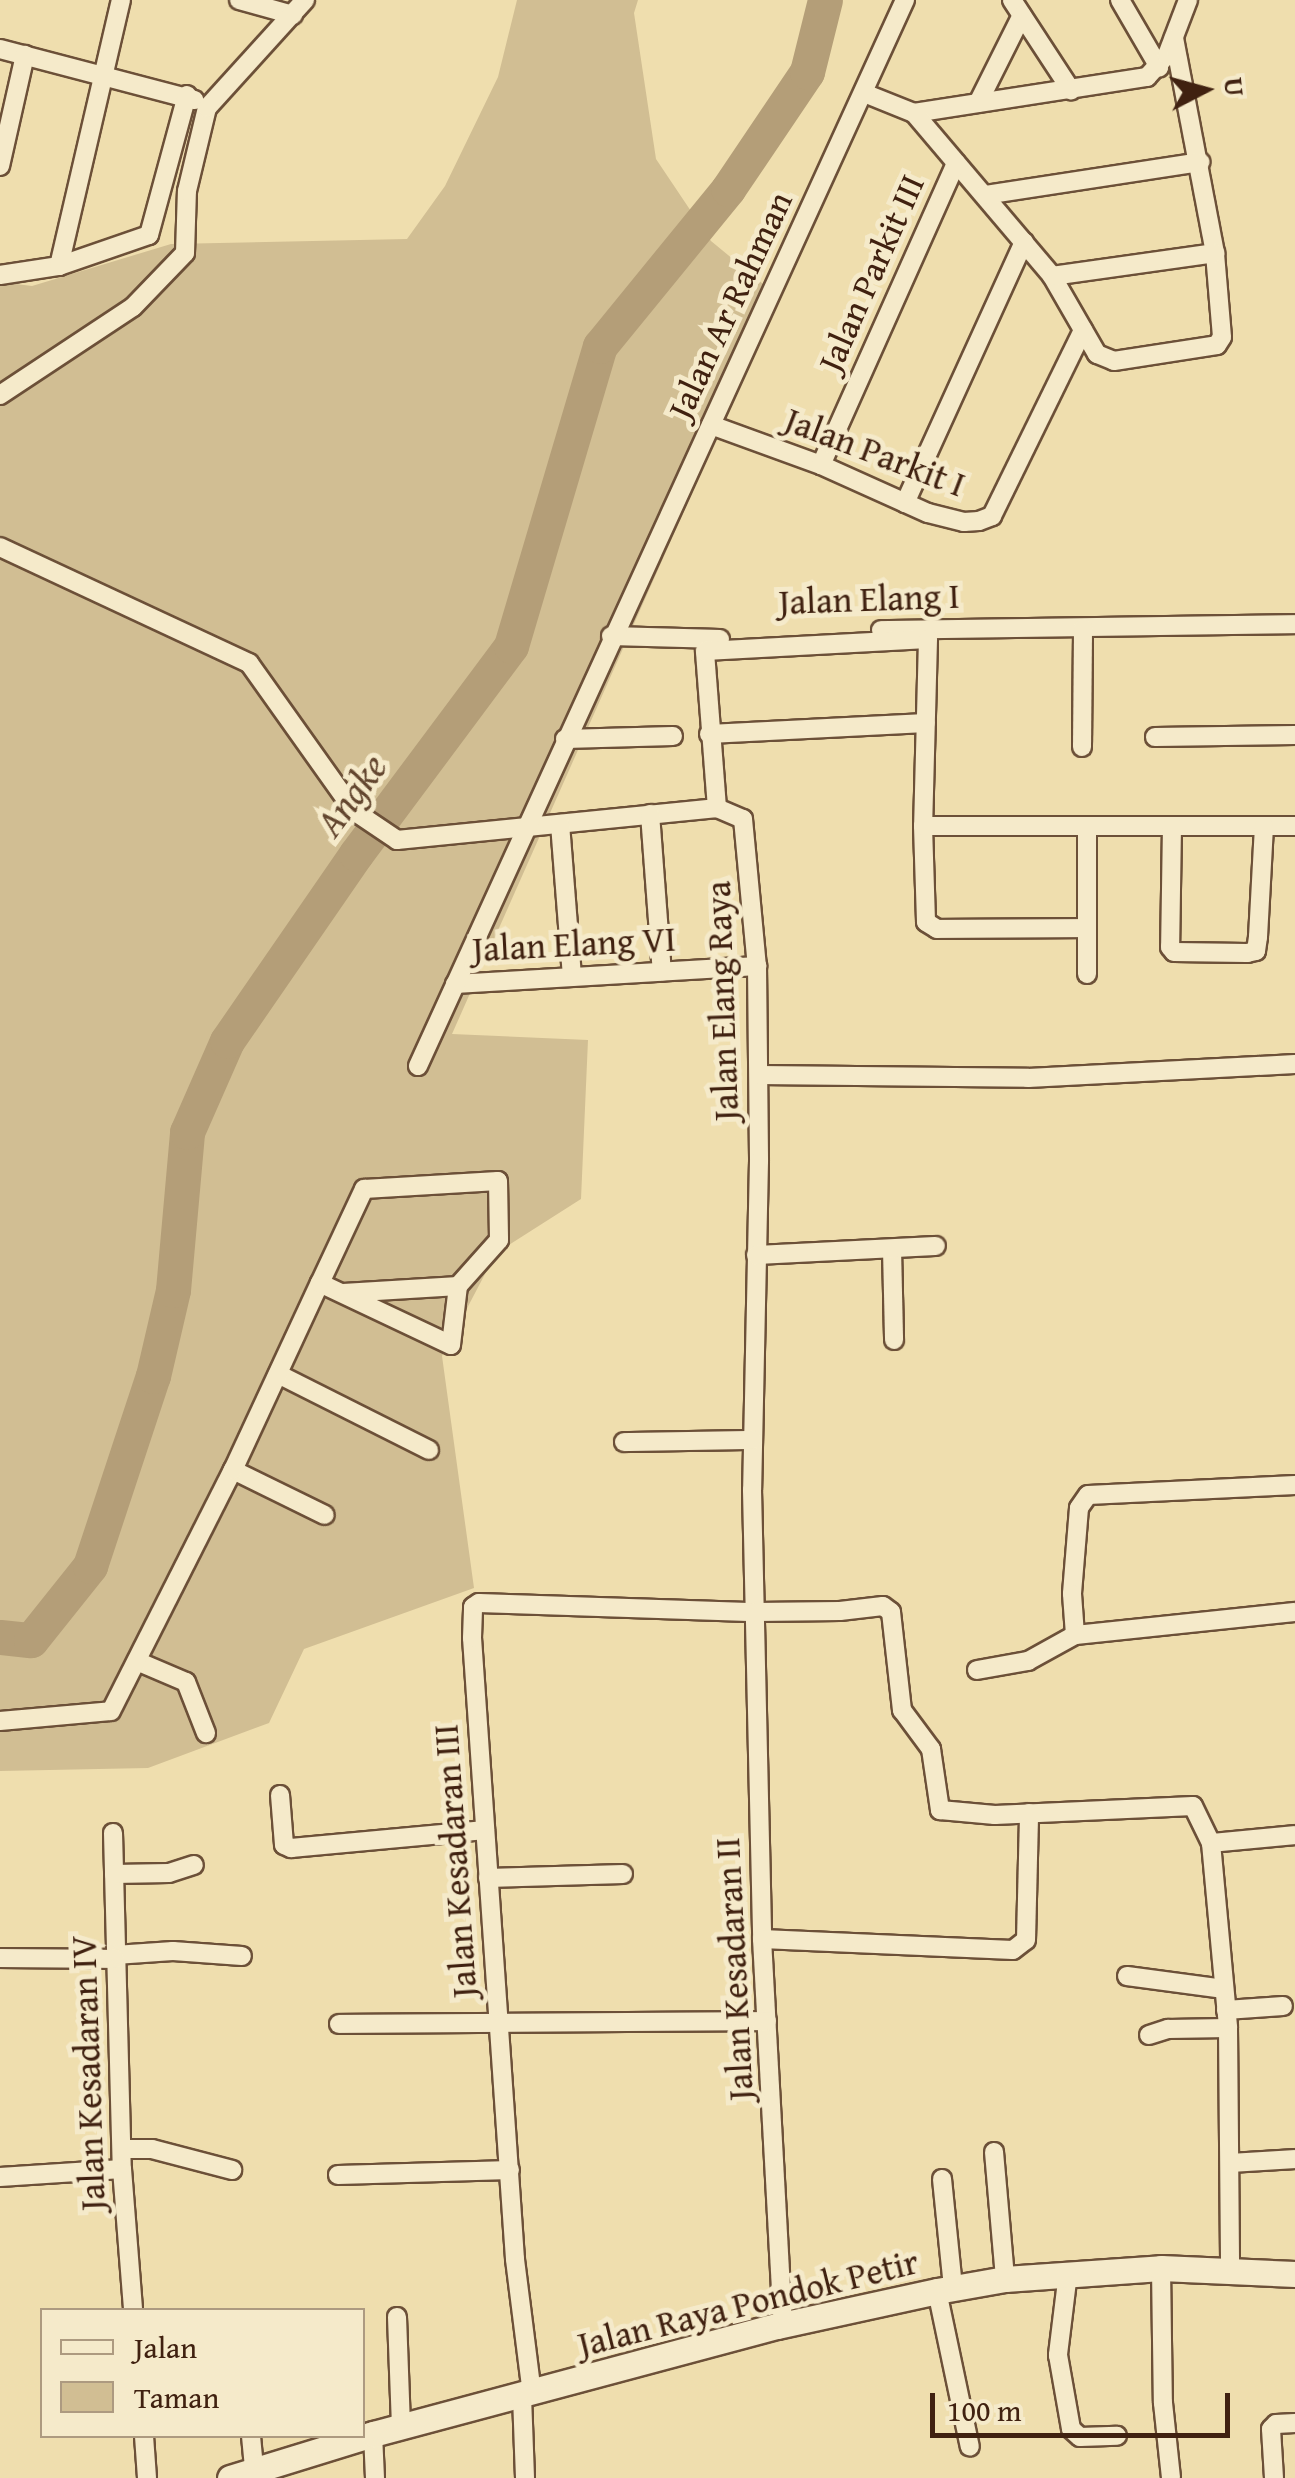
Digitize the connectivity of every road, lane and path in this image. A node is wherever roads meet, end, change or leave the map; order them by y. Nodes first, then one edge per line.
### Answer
1 (121, 0) edge
2 (240, 0) edge
3 (904, 0) edge
4 (1120, 0) edge
5 (1188, 0) edge
6 (1017, 7) edge
7 (299, 8) edge
8 (1174, 38) junction
9 (0, 49) edge
10 (25, 55) junction
11 (1160, 67) junction
12 (103, 74) junction
13 (1071, 90) junction
14 (864, 93) junction
15 (186, 96) junction
16 (978, 103) junction
17 (207, 108) junction
18 (914, 114) junction
19 (956, 162) junction
20 (1200, 162) junction
21 (0, 166) edge
22 (988, 194) junction
23 (1024, 242) junction
24 (1215, 253) junction
25 (59, 266) junction
26 (0, 274) edge
27 (1052, 276) junction
28 (1083, 330) junction
29 (0, 395) edge
30 (711, 426) junction
31 (821, 465) junction
32 (905, 503) junction
33 (0, 547) edge
34 (1295, 624) edge
35 (1082, 628) junction
36 (611, 636) junction
37 (926, 723) junction
38 (710, 734) junction
39 (1295, 735) edge
40 (674, 736) dead end
41 (1155, 737) dead end
42 (565, 739) junction
43 (1082, 746) dead end
44 (717, 808) junction
45 (650, 814) junction
46 (560, 824) junction
47 (923, 826) junction
48 (1087, 826) junction
49 (1172, 826) junction
50 (1264, 826) junction
51 (1295, 826) edge
52 (526, 828) junction
53 (1087, 928) junction
54 (758, 966) junction
55 (662, 972) junction
56 (1088, 974) dead end
57 (572, 977) junction
58 (455, 984) junction
59 (1295, 1064) edge
60 (418, 1066) dead end
61 (759, 1075) junction
62 (936, 1246) dead end
63 (892, 1249) junction
64 (756, 1255) junction
65 (320, 1283) junction
66 (458, 1286) junction
67 (342, 1293) junction
68 (894, 1340) dead end
69 (278, 1374) junction
70 (753, 1440) junction
71 (624, 1442) dead end
72 (430, 1450) dead end
73 (233, 1470) junction
74 (1295, 1485) edge
75 (326, 1515) dead end
76 (756, 1612) junction
77 (1295, 1612) edge
78 (1075, 1636) junction
79 (139, 1662) junction
80 (977, 1670) dead end
81 (0, 1720) edge
82 (206, 1734) dead end
83 (280, 1795) dead end
84 (1029, 1813) junction
85 (485, 1830) junction
86 (113, 1833) dead end
87 (1295, 1835) edge
88 (1210, 1843) junction
89 (194, 1865) dead end
90 (114, 1874) junction
91 (623, 1874) dead end
92 (488, 1878) junction
93 (762, 1938) junction
94 (242, 1956) dead end
95 (115, 1957) junction
96 (0, 1958) edge
97 (1127, 1976) dead end
98 (1224, 1989) junction
99 (1283, 2006) dead end
100 (1227, 2019) junction
101 (766, 2021) junction
102 (339, 2024) dead end
103 (500, 2024) junction
104 (1149, 2034) dead end
105 (122, 2149) junction
106 (994, 2152) dead end
107 (1295, 2160) edge
108 (1231, 2163) junction
109 (122, 2169) junction
110 (232, 2170) dead end
111 (510, 2170) junction
112 (338, 2175) dead end
113 (0, 2176) edge
114 (942, 2179) dead end
115 (1162, 2268) junction
116 (1230, 2271) junction
117 (1068, 2273) junction
118 (1295, 2274) edge
119 (1005, 2279) junction
120 (945, 2290) junction
121 (133, 2308) edge
122 (397, 2317) dead end
123 (783, 2324) junction
124 (527, 2395) junction
125 (1295, 2423) edge
126 (401, 2426) junction
127 (374, 2434) junction
128 (1117, 2436) dead end
129 (365, 2437) edge
130 (144, 2438) edge
131 (251, 2438) edge
132 (362, 2438) edge
133 (970, 2447) dead end
134 (246, 2476) edge
135 (147, 2478) edge
136 (375, 2478) edge
137 (525, 2478) edge
138 (1172, 2478) edge
139 (1274, 2478) edge

1 - 12 street
2 - 7 street
3 - 14 street, Jalan Ar Rahman
4 - 11 street
5 - 8 street
6 - 13 street
6 - 16 street
7 - 17 street
8 - 11 street
8 - 20 street
9 - 10 street
10 - 12 street
10 - 21 street
11 - 13 street
12 - 15 street
12 - 25 street
13 - 16 street
14 - 18 street
14 - 30 street, Jalan Ar Rahman
15 - 17 street
15 - 25 street
16 - 18 street
17 - 29 street
18 - 19 street
19 - 22 street
19 - 31 street, Jalan Parkit III
20 - 22 street
20 - 24 street
22 - 23 street
23 - 27 street
23 - 32 street
24 - 27 street
24 - 28 street
25 - 26 street
27 - 28 street
28 - 32 street, Jalan Parkit I
30 - 31 street, Jalan Parkit I
30 - 36 street, Jalan Ar Rahman
31 - 32 street, Jalan Parkit I
33 - 52 street
34 - 35 street, Jalan Elang I
35 - 36 street, Jalan Elang I
35 - 43 street
36 - 42 street
37 - 38 street
37 - 38 street
37 - 47 street
38 - 44 street
39 - 41 street
40 - 42 street
42 - 52 street
44 - 45 street
44 - 54 street, Jalan Elang Raya
45 - 46 street
45 - 55 street
46 - 52 street
46 - 57 street
47 - 48 street
47 - 53 street
48 - 49 street
48 - 53 street
49 - 50 street
49 - 50 street
50 - 51 street
52 - 58 street
53 - 56 street
54 - 55 street, Jalan Elang VI
54 - 61 street, Jalan Elang Raya
55 - 57 street, Jalan Elang VI
57 - 58 street, Jalan Elang VI
58 - 60 street
59 - 61 street
61 - 64 street, Jalan Elang Raya
62 - 63 street
63 - 64 street
63 - 68 street
64 - 70 street, Jalan Elang Raya
65 - 66 street
65 - 67 street
65 - 69 street
66 - 67 street
66 - 67 street
69 - 72 street
69 - 73 street
70 - 71 street
70 - 76 street, Jalan Elang Raya
73 - 75 street
73 - 79 street
74 - 78 street
76 - 84 street
76 - 85 street, Jalan Kesadaran III
76 - 93 street, Jalan Kesadaran II
77 - 78 street
78 - 80 street
79 - 81 street
79 - 82 street
83 - 85 street
84 - 88 street
84 - 93 street
85 - 92 street, Jalan Kesadaran III
86 - 90 street, Jalan Kesadaran IV
87 - 88 street
88 - 98 street
89 - 90 street
90 - 95 street, Jalan Kesadaran IV
91 - 92 street
92 - 103 street, Jalan Kesadaran III
93 - 101 street, Jalan Kesadaran II
94 - 95 street
95 - 96 street
95 - 105 street, Jalan Kesadaran IV
97 - 98 street
98 - 100 street
99 - 100 street
100 - 104 street
100 - 108 street
101 - 103 street
101 - 123 street, Jalan Kesadaran II
102 - 103 street
103 - 111 street, Jalan Kesadaran III
105 - 109 street, Jalan Kesadaran IV
105 - 110 street
106 - 119 street
107 - 108 street
108 - 116 street
109 - 113 street
109 - 121 street, Jalan Kesadaran IV
111 - 112 street
111 - 124 street, Jalan Kesadaran III
114 - 120 street
115 - 116 main road, Jalan Raya Pondok Petir
115 - 117 main road, Jalan Raya Pondok Petir
115 - 138 street
116 - 118 main road, Jalan Raya Pondok Petir
117 - 119 main road, Jalan Raya Pondok Petir
117 - 128 street
119 - 120 main road, Jalan Raya Pondok Petir
120 - 123 main road, Jalan Raya Pondok Petir
120 - 133 street
122 - 126 street
123 - 124 main road, Jalan Raya Pondok Petir
124 - 126 main road, Jalan Raya Pondok Petir
124 - 137 street, Jalan Kesadaran III
125 - 139 street
126 - 127 main road, Jalan Raya Pondok Petir
127 - 129 main road, Jalan Raya Pondok Petir
127 - 136 street
130 - 135 street
131 - 134 street
132 - 134 main road, Jalan Raya Pondok Petir

